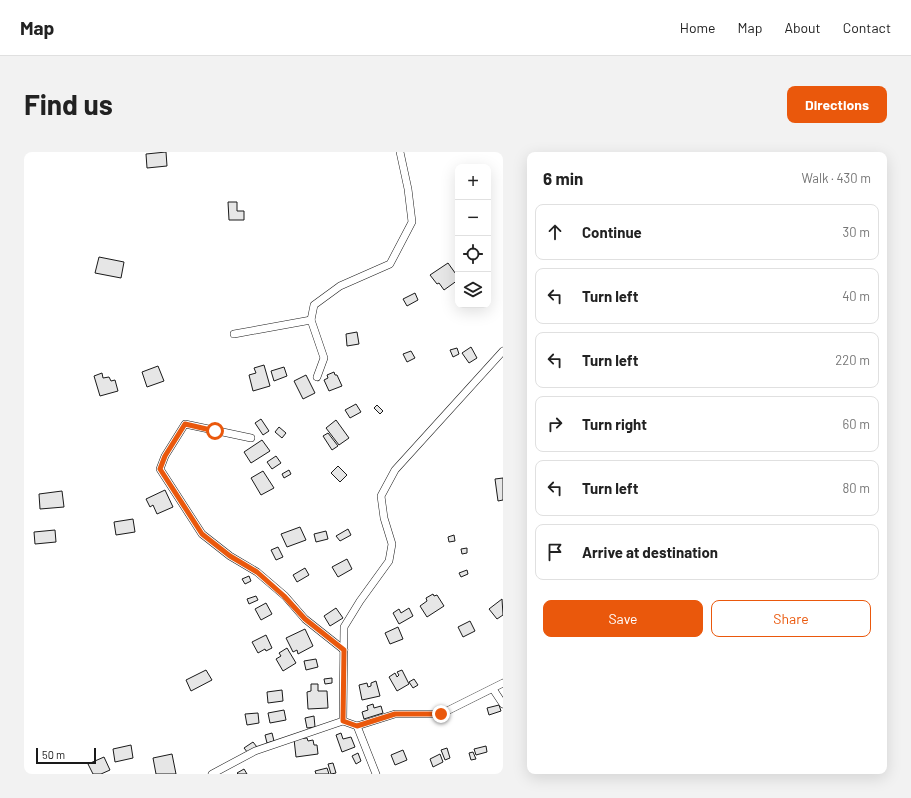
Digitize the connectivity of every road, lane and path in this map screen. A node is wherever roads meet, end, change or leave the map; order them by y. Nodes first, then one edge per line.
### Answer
1 (400, 152) edge
2 (311, 320) junction
3 (234, 334) dead end
4 (503, 351) edge
5 (317, 376) dead end
6 (251, 438) dead end
7 (344, 650) junction
8 (503, 683) edge
9 (493, 689) junction
10 (503, 704) edge
11 (343, 721) junction
12 (357, 726) junction
13 (212, 774) edge
14 (376, 774) edge

1 - 2 street
2 - 3 street
2 - 5 street
4 - 7 street
6 - 7 street
7 - 11 street
8 - 9 street
9 - 10 street
9 - 12 street
11 - 12 street
11 - 13 street
12 - 14 street

